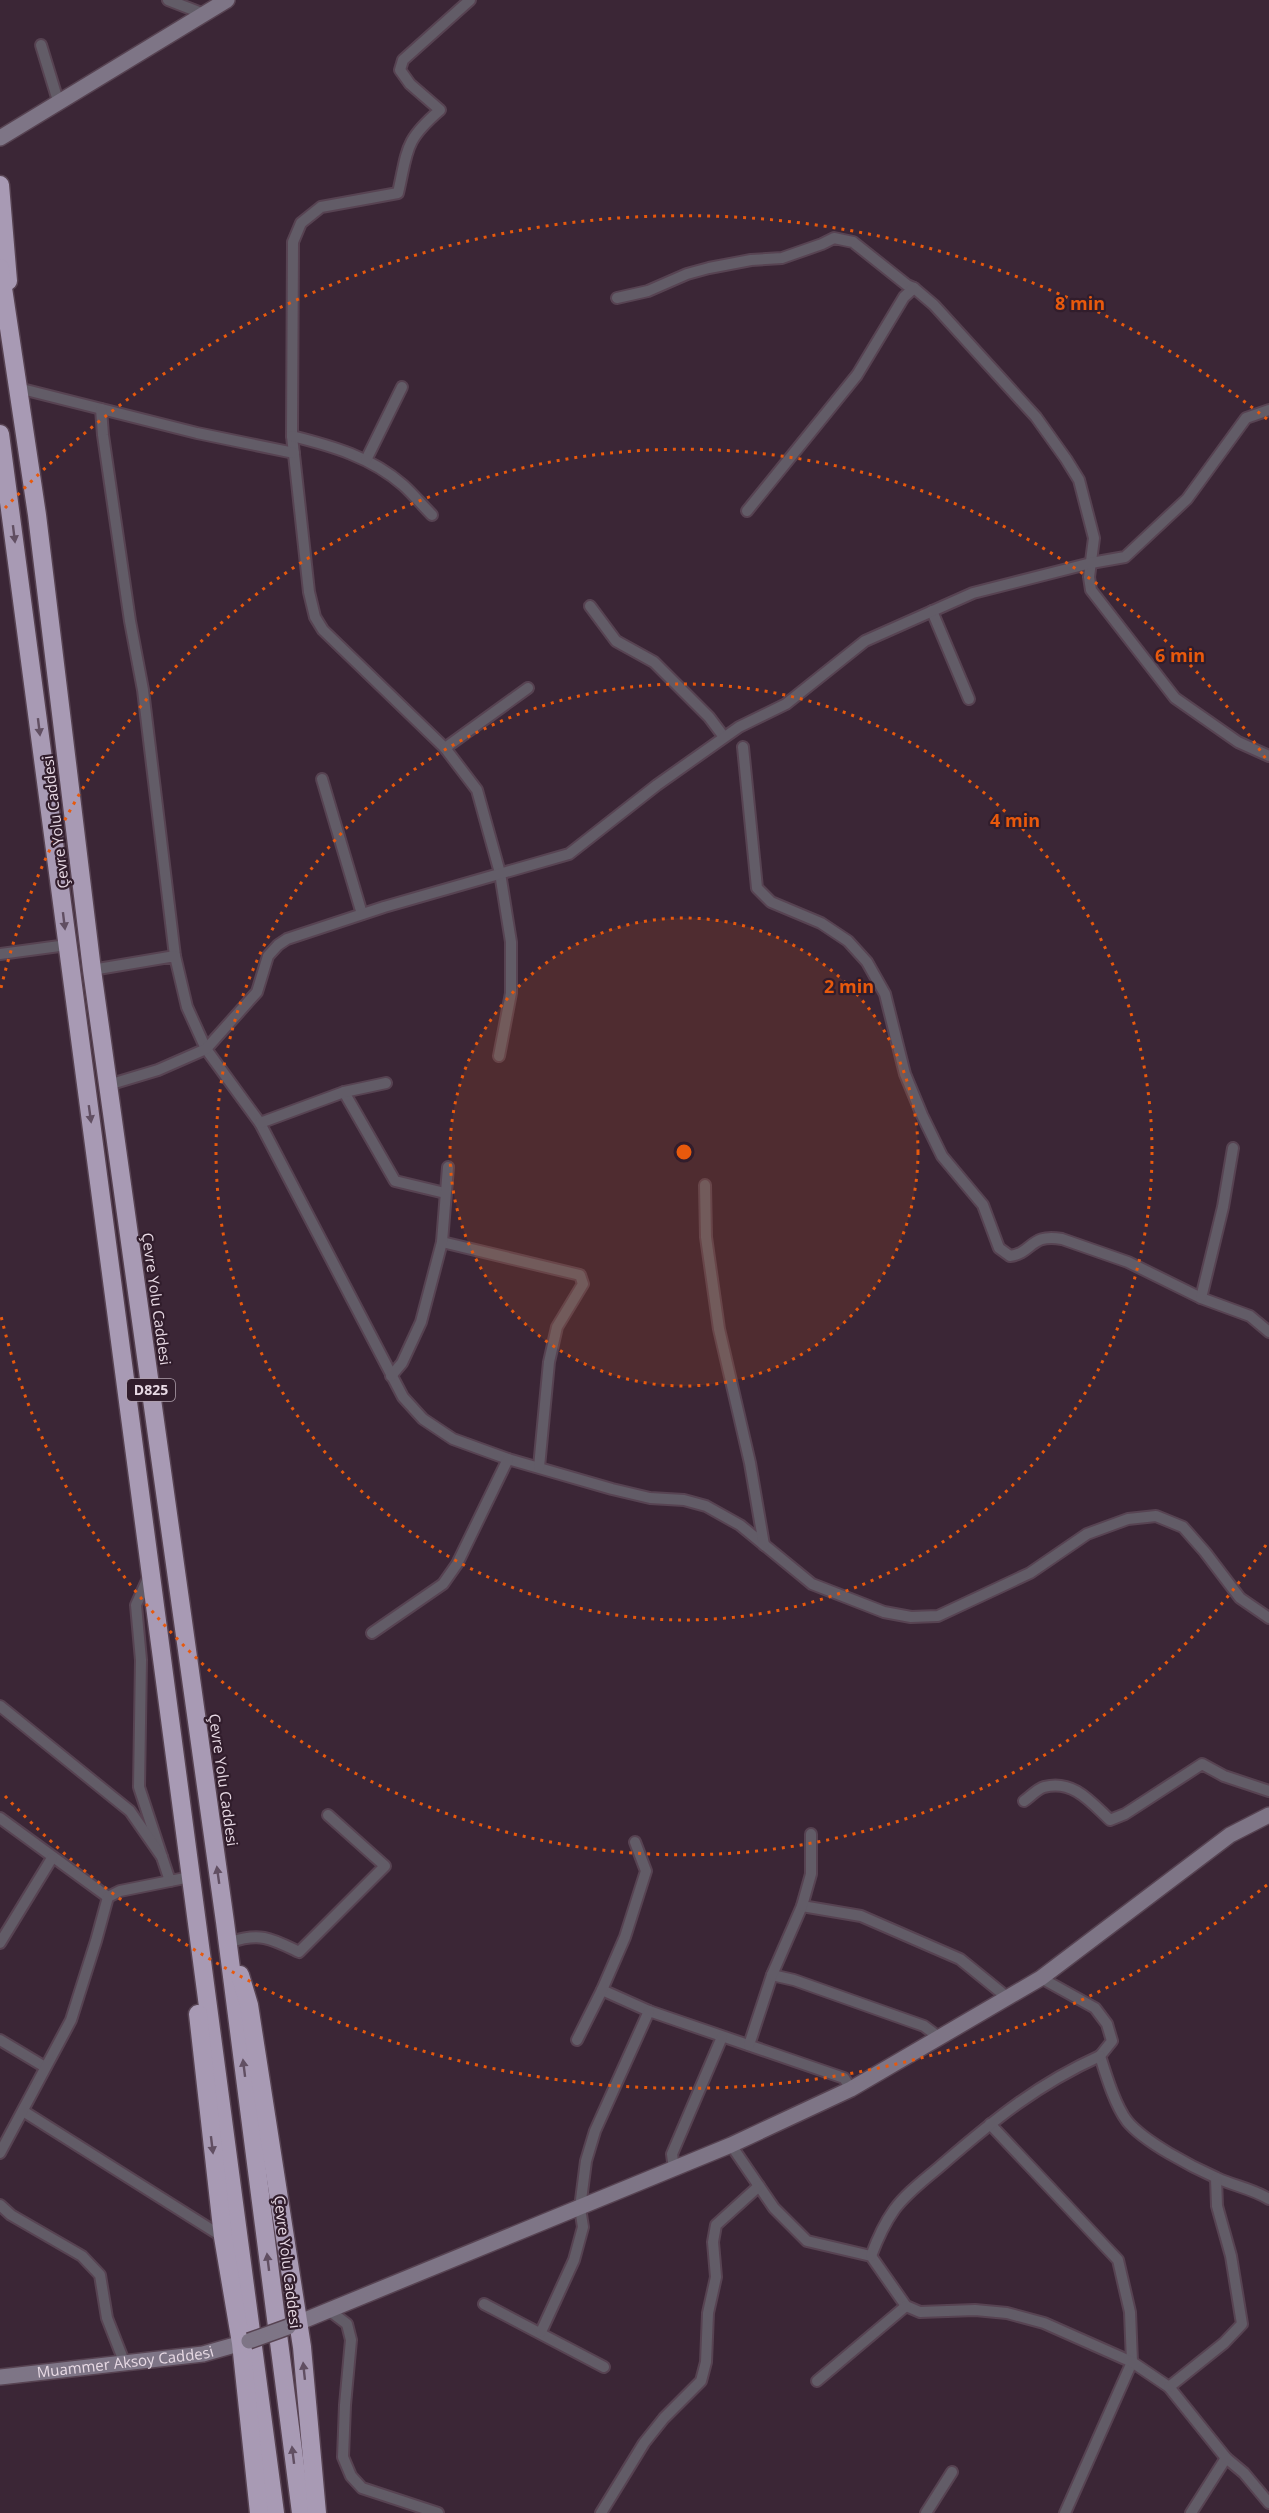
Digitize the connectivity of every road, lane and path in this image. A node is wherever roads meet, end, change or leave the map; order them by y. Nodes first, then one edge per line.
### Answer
1 (168, 0) edge
2 (227, 0) edge
3 (470, 0) edge
4 (204, 14) junction
5 (41, 45) dead end
6 (59, 104) junction
7 (0, 138) edge
8 (0, 185) edge
9 (0, 268) edge
10 (914, 288) junction
11 (617, 298) dead end
12 (11, 340) junction
13 (402, 387) dead end
14 (18, 388) junction
15 (102, 409) junction
16 (1269, 410) edge
17 (0, 434) edge
18 (292, 436) junction
19 (294, 453) junction
20 (366, 460) junction
21 (747, 511) dead end
22 (432, 515) dead end
23 (1091, 563) junction
24 (590, 606) dead end
25 (932, 611) junction
26 (528, 688) dead end
27 (969, 699) dead end
28 (724, 737) junction
29 (743, 747) dead end
30 (444, 748) junction
31 (1269, 756) edge
32 (322, 779) dead end
33 (500, 873) junction
34 (362, 914) junction
35 (67, 945) junction
36 (0, 954) edge
37 (175, 957) junction
38 (92, 970) junction
39 (206, 1049) junction
40 (498, 1056) dead end
41 (386, 1083) dead end
42 (108, 1085) junction
43 (344, 1092) junction
44 (260, 1123) junction
45 (1233, 1148) dead end
46 (448, 1167) dead end
47 (705, 1185) dead end
48 (445, 1193) junction
49 (442, 1242) junction
50 (1201, 1298) junction
51 (1269, 1332) edge
52 (392, 1376) junction
53 (508, 1459) junction
54 (539, 1467) junction
55 (764, 1545) junction
56 (152, 1569) junction
57 (1269, 1618) edge
58 (372, 1633) dead end
59 (0, 1706) edge
60 (1269, 1791) edge
61 (1024, 1801) dead end
62 (328, 1815) dead end
63 (1269, 1815) edge
64 (0, 1818) edge
65 (811, 1834) dead end
66 (635, 1842) dead end
67 (162, 1857) junction
68 (52, 1858) junction
69 (190, 1877) junction
70 (170, 1881) junction
71 (108, 1897) junction
72 (802, 1906) junction
73 (225, 1922) junction
74 (0, 1942) edge
75 (231, 1942) junction
76 (772, 1975) junction
77 (1041, 1978) junction
78 (602, 1990) junction
79 (1008, 1998) junction
80 (649, 2011) junction
81 (722, 2037) junction
82 (940, 2037) junction
83 (0, 2040) edge
84 (577, 2040) dead end
85 (750, 2045) junction
86 (1100, 2056) junction
87 (45, 2067) junction
88 (851, 2089) junction
89 (23, 2111) junction
90 (990, 2124) junction
91 (731, 2145) junction
92 (0, 2153) edge
93 (674, 2169) junction
94 (1216, 2178) junction
95 (759, 2186) junction
96 (1269, 2199) edge
97 (0, 2205) edge
98 (580, 2208) junction
99 (223, 2237) junction
100 (871, 2256) junction
101 (484, 2304) dead end
102 (906, 2306) junction
103 (330, 2311) junction
104 (293, 2325) junction
105 (542, 2332) junction
106 (245, 2342) junction
107 (1132, 2362) junction
108 (125, 2364) junction
109 (604, 2367) dead end
110 (0, 2377) edge
111 (817, 2381) dead end
112 (1169, 2386) junction
113 (1226, 2458) junction
114 (952, 2472) dead end
115 (1269, 2503) edge
116 (259, 2513) edge
117 (275, 2513) edge
118 (301, 2513) edge
119 (317, 2513) edge
120 (438, 2513) edge
121 (601, 2513) edge
122 (926, 2513) edge
123 (1065, 2513) edge
124 (1191, 2513) edge

1 - 4 street
2 - 4 street
3 - 18 street
4 - 6 street
5 - 6 street
6 - 7 street
8 - 12 highway
9 - 12 highway, Çevre Yolu Caddesi / D825
10 - 11 street
10 - 21 street
10 - 23 street
12 - 14 highway, Çevre Yolu Caddesi / D825
13 - 20 street
14 - 15 street
14 - 38 highway, Çevre Yolu Caddesi / D825
15 - 19 street
15 - 37 street
16 - 23 street
17 -> 35 highway, Çevre Yolu Caddesi / D825
18 - 19 street
18 - 20 street
19 - 30 street
20 - 22 street
23 - 25 street
23 - 31 street
24 - 28 street
25 - 27 street
25 - 28 street
26 - 30 street
28 - 33 street
29 - 50 street
30 - 33 street
32 - 34 street
33 - 34 street
33 - 40 street
34 - 39 street
35 - 36 street
35 -> 56 highway, Çevre Yolu Caddesi / D825
37 - 38 street
37 - 39 street
38 - 42 highway, Çevre Yolu Caddesi / D825
39 - 42 street
39 - 44 street
41 - 43 street
73 -> 42 highway, Çevre Yolu Caddesi / D825
43 - 44 street
43 - 48 street
44 - 52 street
45 - 50 street
46 - 48 street
47 - 55 street
48 - 49 street
49 - 52 street
49 - 54 street
50 - 51 street
52 - 53 street
53 - 54 street
53 - 58 street
54 - 55 street
55 - 57 street
56 - 67 street
56 - 69 highway, Çevre Yolu Caddesi / D825
59 - 67 street
60 - 61 street
62 - 75 street
63 - 77 street, Muammer Aksoy Caddesi
64 - 68 street
65 - 72 street
66 - 78 street
67 - 70 street
68 - 71 street
68 - 74 street
69 - 70 street
69 -> 99 highway
69 - 117 highway, Çevre Yolu Caddesi / D825
70 - 71 street
71 - 87 street
72 - 76 street
72 - 79 street
73 - 75 highway
118 -> 73 highway, Çevre Yolu Caddesi / D825
75 - 104 highway
76 - 82 street
76 - 85 street
77 - 79 street, Muammer Aksoy Caddesi
77 - 86 street
78 - 80 street
78 - 84 street
79 - 82 street, Muammer Aksoy Caddesi
80 - 81 street
80 - 98 street
81 - 85 street
81 - 93 street
82 - 88 street, Muammer Aksoy Caddesi
83 - 87 street
85 - 88 street
86 - 90 street
86 - 94 street
87 - 89 street
88 - 91 street, Muammer Aksoy Caddesi
89 - 92 street
89 - 99 street
90 - 100 street
90 - 107 street
91 - 93 street, Muammer Aksoy Caddesi
91 - 95 street
93 - 98 street, Muammer Aksoy Caddesi
94 - 96 street
94 - 112 street
95 - 100 street
95 - 121 street
97 - 108 street
98 - 103 street, Muammer Aksoy Caddesi
98 - 105 street
99 - 106 highway
100 - 102 street
101 - 105 street
102 - 107 street
102 - 111 street
103 - 104 street, Muammer Aksoy Caddesi
103 - 120 street
104 - 106 street, Muammer Aksoy Caddesi, bridge
119 -> 104 highway
105 - 109 street
106 - 108 street, Muammer Aksoy Caddesi
106 - 116 highway
107 - 112 street
107 - 123 street
108 - 110 street, Muammer Aksoy Caddesi
112 - 113 street
113 - 115 street
113 - 124 street
114 - 122 street

